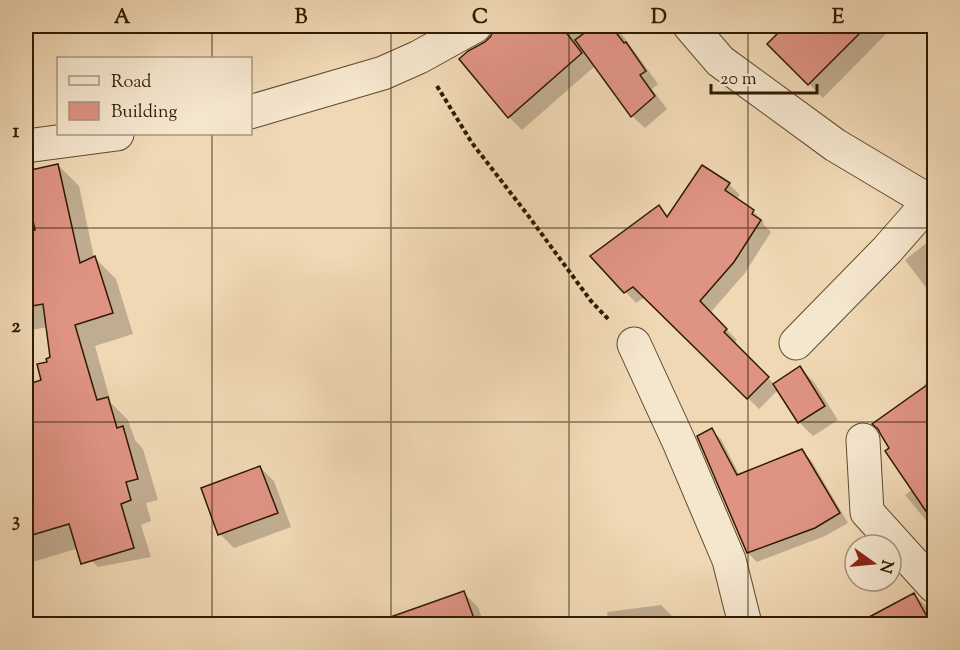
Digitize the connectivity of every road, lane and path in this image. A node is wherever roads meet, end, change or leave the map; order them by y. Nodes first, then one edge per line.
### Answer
1 (475, 26) edge
2 (690, 26) edge
3 (419, 57) junction
4 (252, 111) edge
5 (109, 135) edge
6 (26, 146) edge
7 (932, 203) edge
8 (796, 343) dead end
9 (634, 344) joint
10 (863, 440) dead end
11 (934, 586) edge
12 (745, 624) edge

1 - 3 street
2 - 7 street
3 - 4 street
3 - 9 path
5 - 6 street
7 - 8 street
9 - 12 street
10 - 11 street

